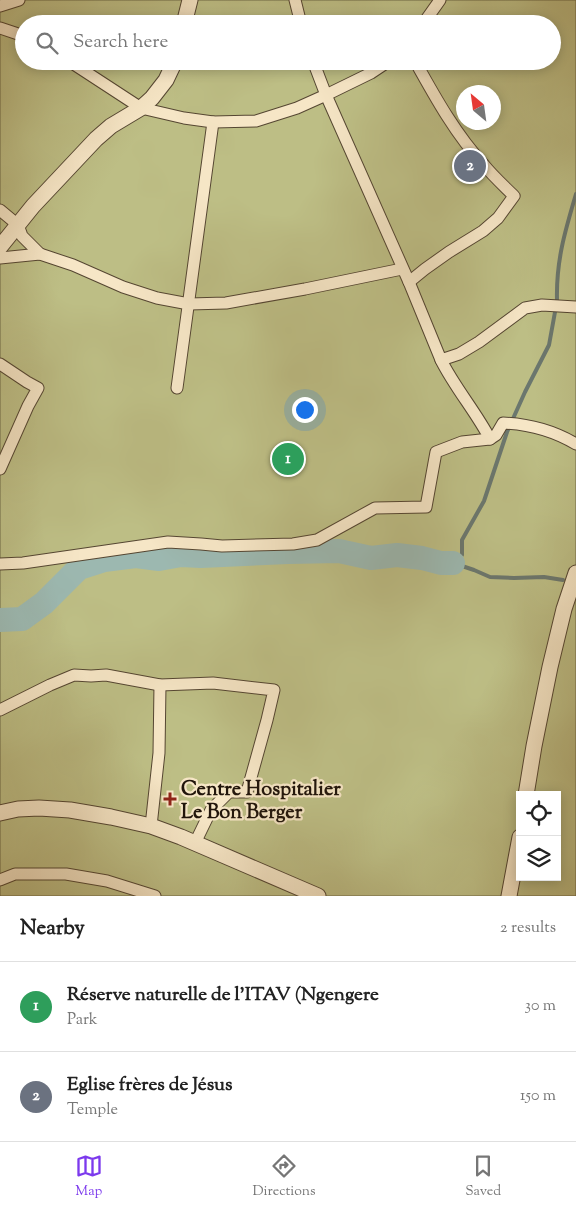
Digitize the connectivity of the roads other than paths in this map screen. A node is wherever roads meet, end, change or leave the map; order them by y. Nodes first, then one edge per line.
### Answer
1 (20, 0) edge
2 (190, 0) edge
3 (295, 0) edge
4 (440, 0) edge
5 (0, 6) edge
6 (186, 15) edge
7 (299, 15) edge
8 (429, 15) edge
9 (0, 28) edge
10 (15, 33) edge
11 (83, 70) edge
12 (171, 70) edge
13 (316, 70) edge
14 (376, 70) edge
15 (419, 70) edge
16 (326, 95) junction
17 (141, 108) junction
18 (213, 122) junction
19 (0, 210) edge
20 (18, 226) junction
21 (0, 247) edge
22 (40, 254) junction
23 (0, 258) edge
24 (402, 269) junction
25 (409, 282) junction
26 (189, 304) junction
27 (576, 306) edge
28 (441, 360) junction
29 (0, 364) edge
30 (177, 388) dead end
31 (490, 439) junction
32 (576, 444) edge
33 (0, 469) edge
34 (0, 564) edge
35 (576, 573) edge
36 (160, 685) junction
37 (0, 710) edge
38 (527, 791) edge
39 (0, 813) edge
40 (151, 826) junction
41 (195, 844) junction
42 (516, 858) edge
43 (0, 880) edge
44 (155, 896) edge
45 (318, 896) edge
46 (509, 896) edge

1 - 5 street
2 - 6 street
3 - 7 street
4 - 8 street
9 - 10 street
11 - 17 street
12 - 17 street
13 - 16 street
14 - 16 street
15 - 25 street
16 - 18 street
16 - 24 street
17 - 18 street
17 - 20 street
18 - 26 street
19 - 20 street
20 - 21 street
20 - 22 street
22 - 23 street
22 - 26 street
24 - 25 street
24 - 26 street
25 - 28 street
26 - 30 street
27 - 28 street
28 - 31 street
29 - 33 street
31 - 32 street
31 - 34 street
35 - 38 street
36 - 37 street
36 - 40 street
36 - 41 street
39 - 40 street
40 - 41 street
41 - 45 street
42 - 46 street
43 - 44 street

